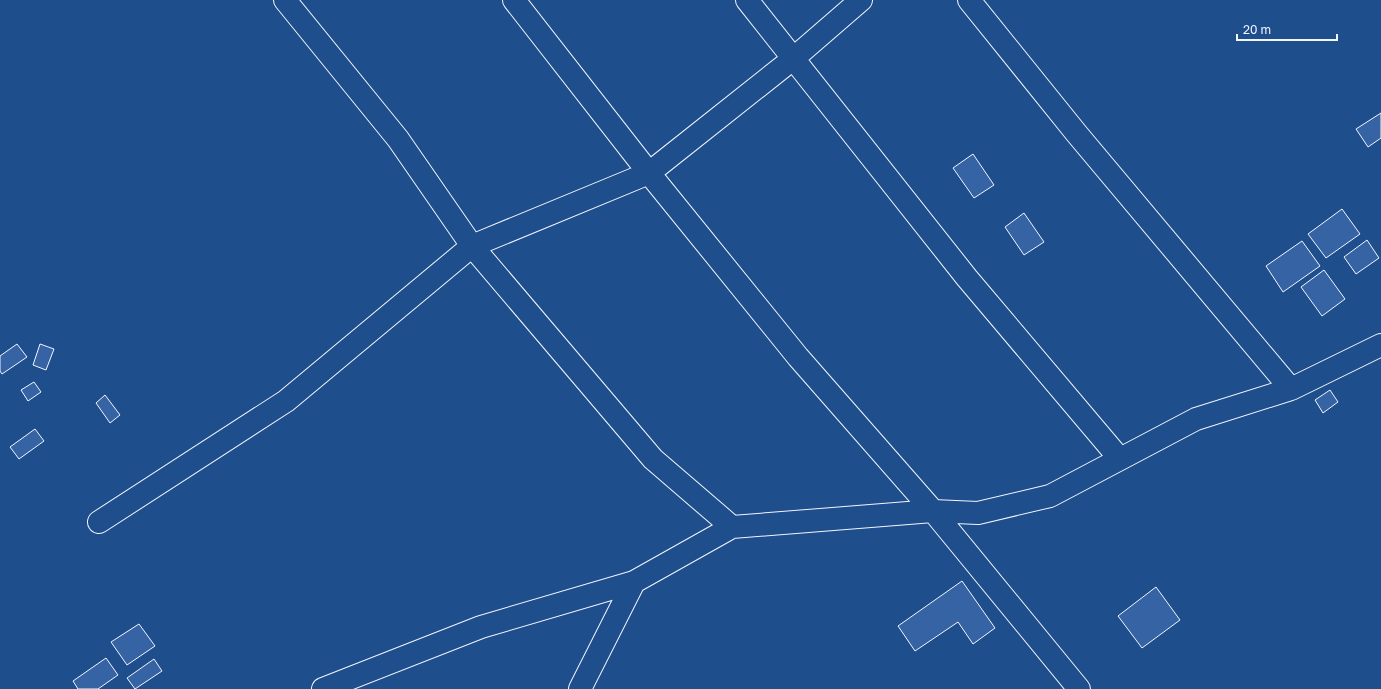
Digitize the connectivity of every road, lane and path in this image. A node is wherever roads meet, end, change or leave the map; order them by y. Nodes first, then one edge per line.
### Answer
1 (284, 0) edge
2 (514, 0) edge
3 (747, 0) edge
4 (861, 0) edge
5 (969, 0) edge
6 (794, 58) junction
7 (649, 173) junction
8 (472, 246) junction
9 (1381, 344) edge
10 (1290, 389) junction
11 (1120, 459) junction
12 (933, 511) junction
13 (99, 522) dead end
14 (732, 527) junction
15 (634, 582) junction
16 (323, 689) edge
17 (580, 689) edge
18 (1079, 689) edge

1 - 8 street
2 - 7 street
3 - 6 street
4 - 6 street
5 - 10 street
6 - 7 street
6 - 11 street
7 - 8 street
7 - 12 street
8 - 13 street
8 - 14 street
9 - 10 street
10 - 11 street
11 - 12 street
12 - 14 street
12 - 18 street
14 - 15 street
15 - 16 street
15 - 17 street

